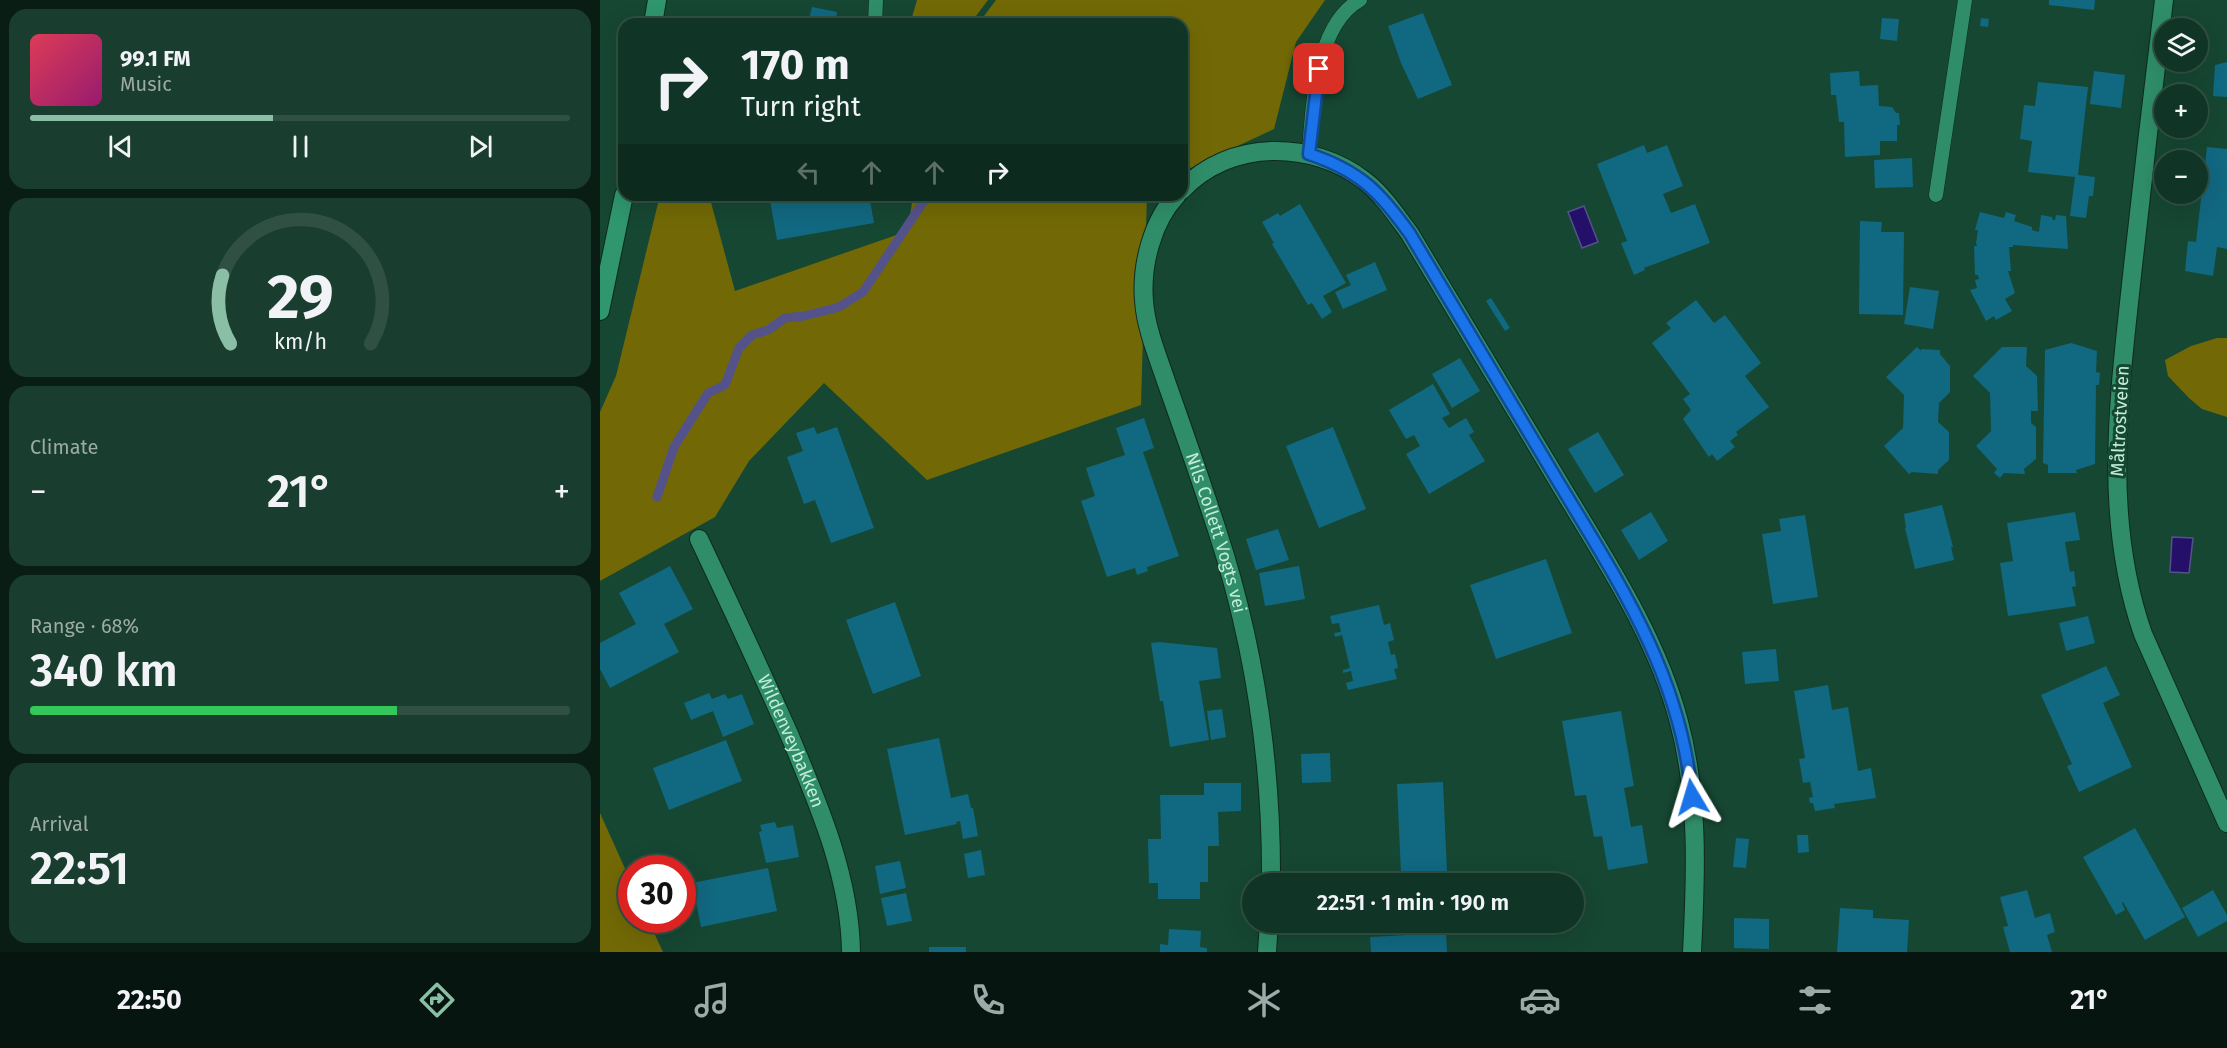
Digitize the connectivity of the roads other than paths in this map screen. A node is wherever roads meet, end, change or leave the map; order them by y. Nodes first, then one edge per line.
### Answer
1 (657, 0) edge
2 (876, 0) edge
3 (1360, 0) edge
4 (1965, 0) edge
5 (2164, 0) edge
6 (654, 18) edge
7 (875, 18) edge
8 (1309, 154) junction
9 (1188, 183) edge
10 (1936, 195) dead end
11 (623, 201) edge
12 (1173, 201) edge
13 (600, 311) edge
14 (699, 540) dead end
15 (2227, 823) edge
16 (1271, 873) edge
17 (1268, 933) edge
18 (851, 952) edge
19 (1267, 952) edge
20 (1692, 952) edge

1 - 6 street
2 - 7 lane
3 - 8 lane
4 - 10 lane
5 - 15 street, Måltrostveien
8 - 9 street
8 - 20 street
11 - 13 street
12 - 16 street, Nils Collett Vogts vei
14 - 18 street, Wildenveybakken
17 - 19 street

